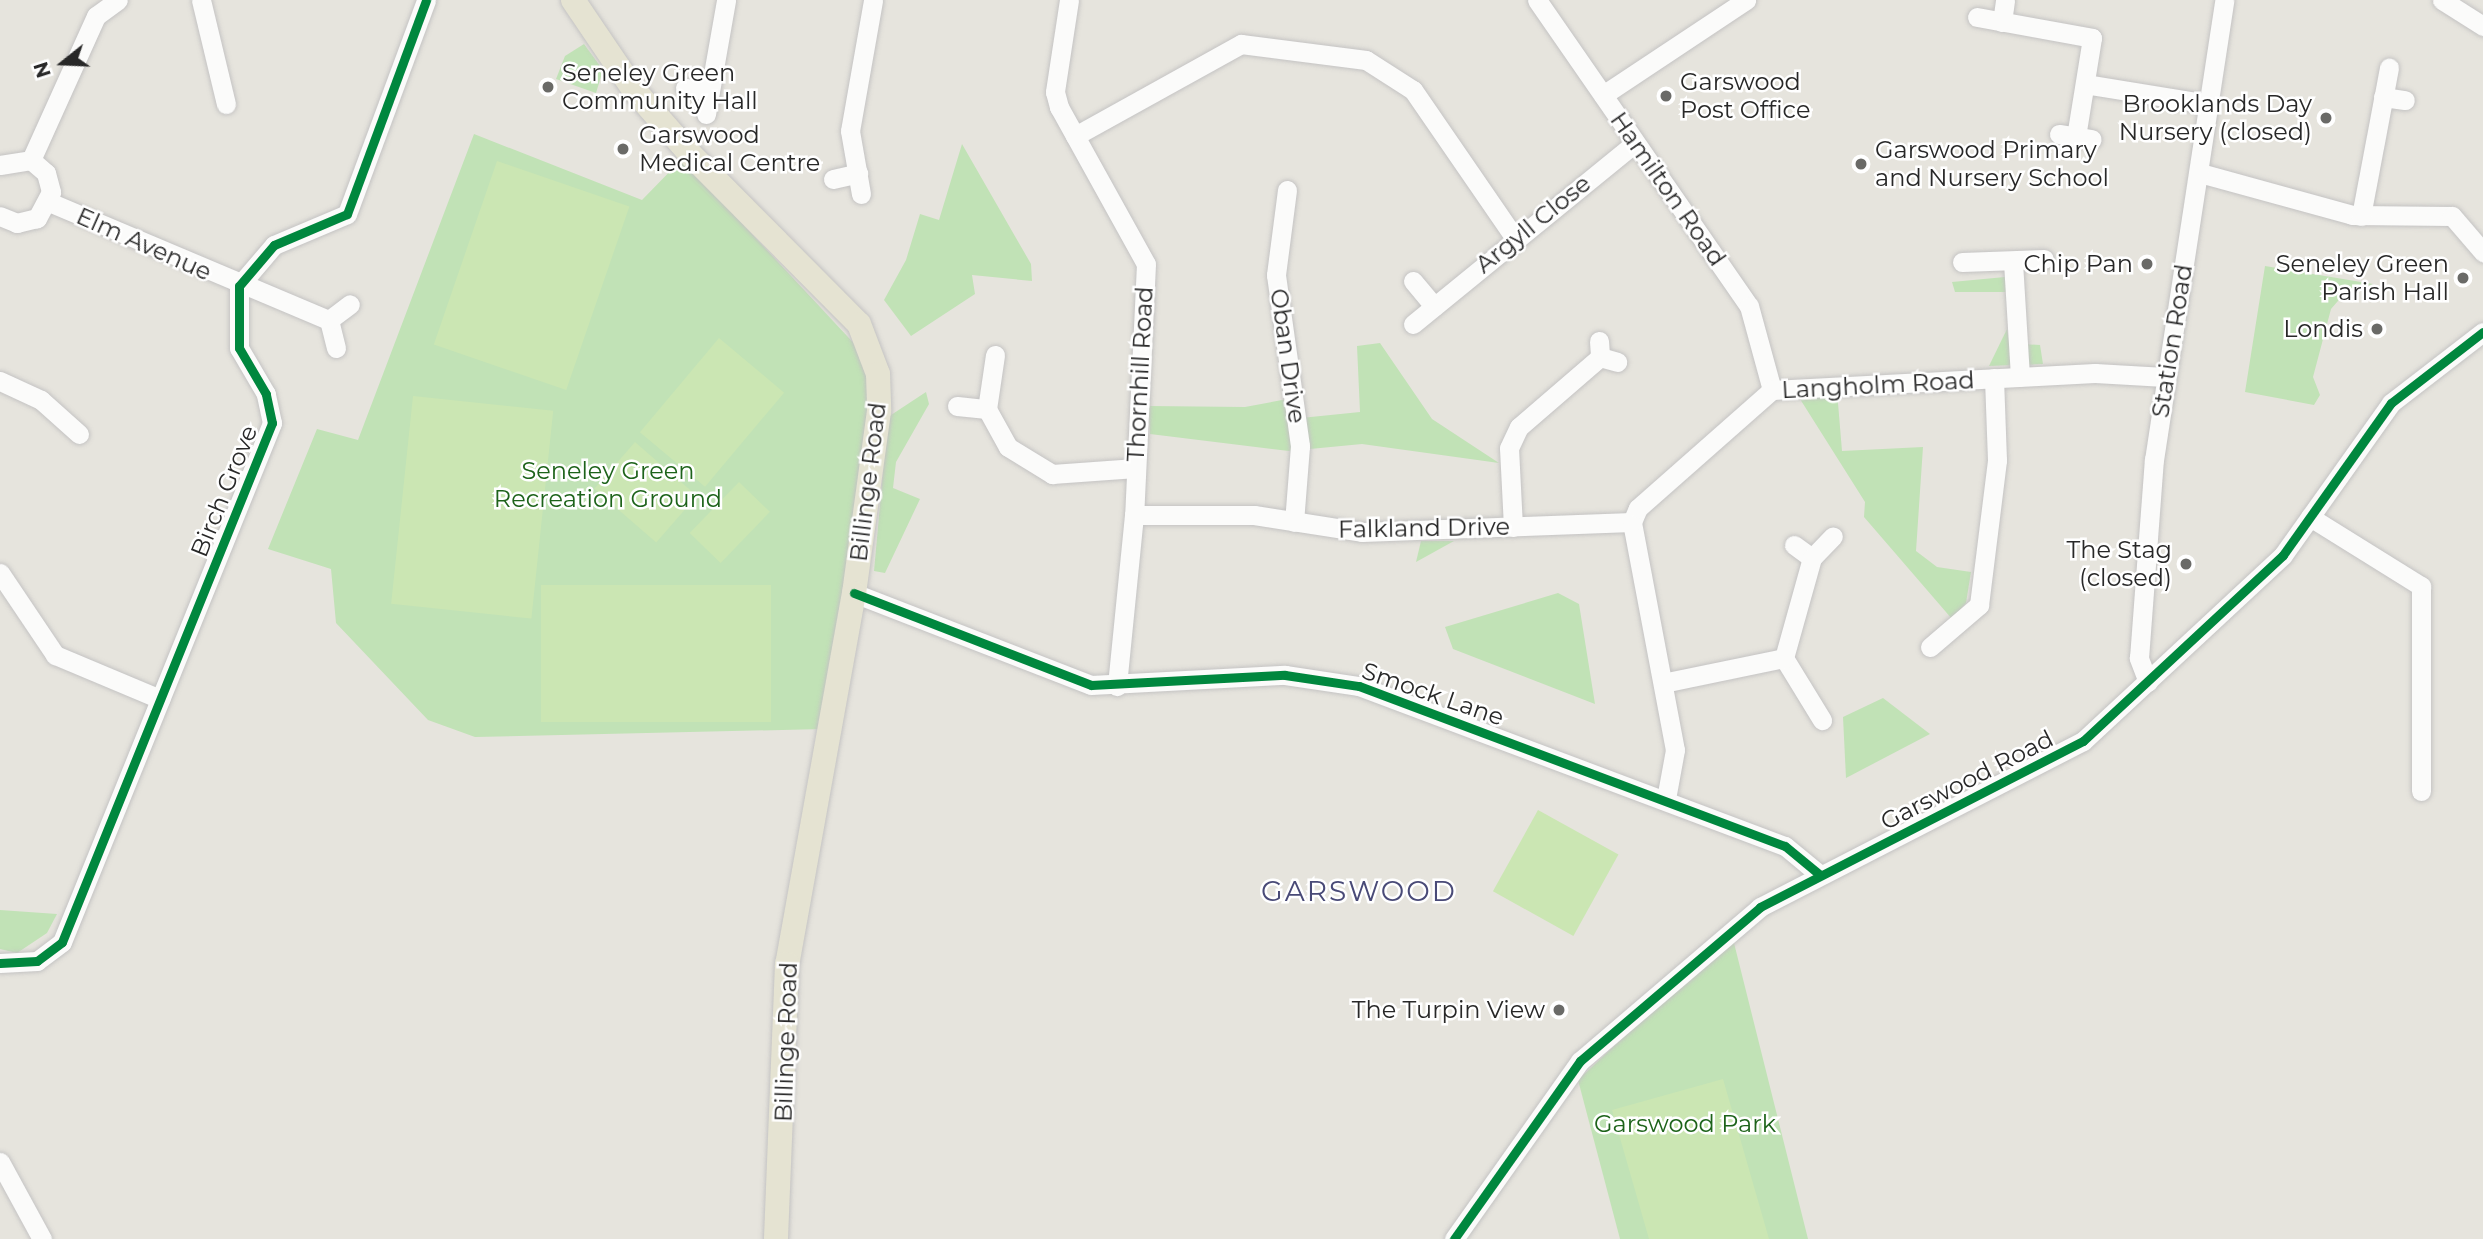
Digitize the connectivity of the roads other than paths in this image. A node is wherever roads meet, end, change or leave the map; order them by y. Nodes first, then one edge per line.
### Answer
1 (118, 0) edge
2 (201, 0) edge
3 (426, 0) edge
4 (573, 0) edge
5 (726, 0) edge
6 (873, 0) edge
7 (1069, 0) edge
8 (1537, 0) edge
9 (1746, 0) edge
10 (2006, 0) edge
11 (2224, 0) edge
12 (2442, 0) edge
13 (1977, 17) dead end
14 (2002, 22) junction
15 (2483, 26) edge
16 (2389, 68) dead end
17 (2084, 84) junction
18 (685, 88) dead end
19 (710, 91) junction
20 (1602, 95) junction
21 (2384, 97) junction
22 (2405, 100) dead end
23 (226, 104) dead end
24 (2209, 104) junction
25 (706, 114) dead end
26 (1075, 136) junction
27 (2076, 137) dead end
28 (1635, 143) junction
29 (31, 160) junction
30 (0, 165) edge
31 (858, 173) junction
32 (2200, 173) junction
33 (833, 178) dead end
34 (1286, 190) dead end
35 (861, 194) dead end
36 (49, 202) junction
37 (2361, 216) junction
38 (2, 225) edge
39 (1514, 237) junction
40 (2483, 251) edge
41 (2044, 259) dead end
42 (1962, 262) dead end
43 (2013, 262) junction
44 (1413, 281) dead end
45 (239, 286) junction
46 (350, 304) dead end
47 (1434, 306) junction
48 (329, 320) junction
49 (1413, 324) dead end
50 (2483, 332) edge
51 (336, 348) dead end
52 (1605, 353) dead end
53 (995, 355) dead end
54 (2020, 377) junction
55 (2165, 377) junction
56 (1994, 379) junction
57 (0, 381) edge
58 (1772, 390) junction
59 (957, 406) dead end
60 (988, 409) junction
61 (79, 434) dead end
62 (1136, 468) junction
63 (1133, 515) junction
64 (2310, 517) junction
65 (1294, 522) junction
66 (1632, 522) junction
67 (1513, 527) junction
68 (1833, 536) dead end
69 (1794, 545) dead end
70 (1812, 558) junction
71 (0, 573) edge
72 (1997, 587) dead end
73 (854, 593) junction
74 (1979, 605) junction
75 (1930, 647) dead end
76 (1784, 658) junction
77 (2148, 682) junction
78 (1662, 683) junction
79 (1117, 686) junction
80 (160, 699) junction
81 (1820, 720) dead end
82 (2421, 791) dead end
83 (1666, 799) junction
84 (1820, 875) junction
85 (0, 963) edge
86 (0, 1162) edge
87 (42, 1239) edge
88 (776, 1239) edge
89 (1454, 1239) edge

1 - 29 street
2 - 23 street
3 - 45 street
4 - 73 main road, Billinge Road
5 - 19 street
6 - 31 street
7 - 26 street, Thornhill Road
8 - 20 street, Hamilton Road
9 - 20 street
10 - 14 street
11 - 24 street, Station Road
12 - 15 street
13 - 14 street
14 - 17 street
16 - 21 street
17 - 24 street
17 - 27 street
18 - 19 street
19 - 25 street
20 - 28 street, Hamilton Road
21 - 22 street
21 - 37 street
24 - 32 street, Station Road
26 - 39 street
26 - 62 street, Thornhill Road
28 - 39 street, Argyll Close
28 - 58 street, Hamilton Road
29 - 30 street
29 - 36 street, Elm Avenue
31 - 33 street
31 - 35 street
32 - 37 street
32 - 55 street, Station Road
34 - 65 street, Oban Drive
36 - 38 street, Elm Avenue
36 - 45 street, Elm Avenue
37 - 40 street
39 - 47 street, Argyll Close
41 - 43 street
42 - 43 street
43 - 54 street
44 - 47 street
45 - 48 street
45 - 80 street, Birch Grove
46 - 48 street
47 - 49 street, Argyll Close
48 - 51 street
50 - 64 street, Garswood Road
52 - 67 street
53 - 60 street
54 - 55 street, Langholm Road
54 - 56 street, Langholm Road
55 - 77 street, Station Road
56 - 58 street, Langholm Road
56 - 74 street
57 - 61 street
58 - 66 street, Langholm Road
59 - 60 street
60 - 62 street
62 - 63 street, Thornhill Road
63 - 65 street, Falkland Drive
63 - 79 street, Thornhill Road
64 - 77 street, Garswood Road
64 - 82 street
65 - 67 street, Falkland Drive
66 - 67 street, Falkland Drive
66 - 78 street
68 - 70 street
69 - 70 street
70 - 76 street
71 - 80 street
72 - 74 street
73 - 79 street, Smock Lane
73 - 88 main road, Billinge Road
74 - 75 street
76 - 78 street
76 - 81 street
77 - 84 street, Garswood Road
78 - 83 street
79 - 83 street, Smock Lane
80 - 85 street, Birch Grove
83 - 84 street, Smock Lane
84 - 89 street, Garswood Road
86 - 87 street

